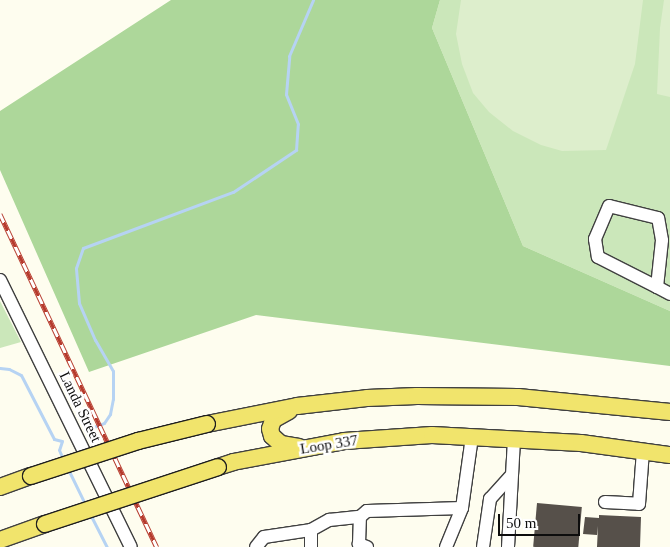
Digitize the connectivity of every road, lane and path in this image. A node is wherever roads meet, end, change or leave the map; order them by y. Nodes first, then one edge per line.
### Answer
1 (0, 280) edge
2 (657, 287) junction
3 (670, 294) edge
4 (305, 405) junction
5 (670, 412) edge
6 (472, 437) junction
7 (514, 440) junction
8 (304, 448) junction
9 (643, 451) junction
10 (670, 455) edge
11 (511, 476) junction
12 (0, 487) edge
13 (605, 502) dead end
14 (462, 508) junction
15 (360, 517) junction
16 (311, 530) junction
17 (0, 540) edge
18 (131, 547) edge
19 (256, 547) edge
20 (312, 547) edge
21 (367, 547) edge
22 (446, 547) edge
23 (483, 547) edge
24 (508, 547) edge

1 - 18 street, Landa Street
2 - 2 street
2 - 3 street
4 - 5 main road
4 - 8 main road
4 - 12 main road, bridge
6 - 7 main road, Loop 337
6 - 8 main road, Loop 337
6 - 14 street
7 - 9 main road, Loop 337
7 - 11 street
8 - 17 main road, Loop 337, bridge
9 - 10 main road, Loop 337
9 - 13 street
11 - 23 street
11 - 24 street
14 - 15 street
14 - 22 street
15 - 16 street
15 - 21 street
16 - 19 street
16 - 20 street

